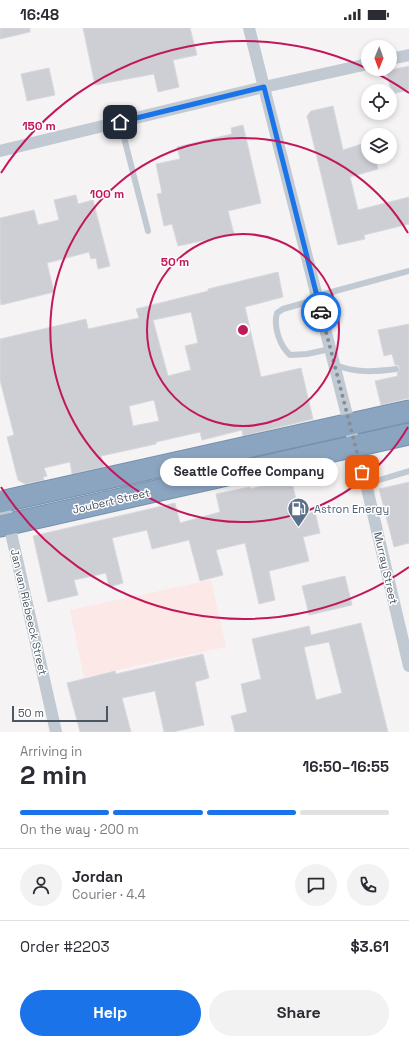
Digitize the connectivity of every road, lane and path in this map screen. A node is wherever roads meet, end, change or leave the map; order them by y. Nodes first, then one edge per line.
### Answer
1 (249, 28) edge
2 (409, 55) edge
3 (397, 58) edge
4 (361, 66) edge
5 (264, 87) junction
6 (120, 122) junction
7 (0, 151) edge
8 (148, 231) dead end
9 (409, 271) edge
10 (317, 298) junction
11 (330, 348) junction
12 (335, 365) junction
13 (396, 369) dead end
14 (409, 411) edge
15 (350, 424) junction
16 (409, 434) edge
17 (355, 447) junction
18 (409, 471) edge
19 (366, 484) junction
20 (1, 498) edge
21 (4, 525) edge
22 (409, 666) edge
23 (56, 732) edge

1 - 5 street, Murray Street
2 - 3 street
4 - 5 street
5 - 6 street
5 - 10 street, Murray Street
6 - 7 street
6 - 8 lane
9 - 10 lane
10 - 11 street, Murray Street
10 - 11 lane
11 - 12 street, Murray Street
12 - 13 lane
12 - 15 street, Murray Street
14 - 15 highway, Joubert Street
15 - 17 street, Murray Street
15 - 20 highway, Joubert Street
16 - 17 highway, Joubert Street
17 - 19 street, Murray Street
17 - 21 highway, Joubert Street
18 - 19 lane
19 - 22 street, Murray Street
20 - 21 street, Jan van Riebeeck Street
21 - 23 street, Jan van Riebeeck Street

